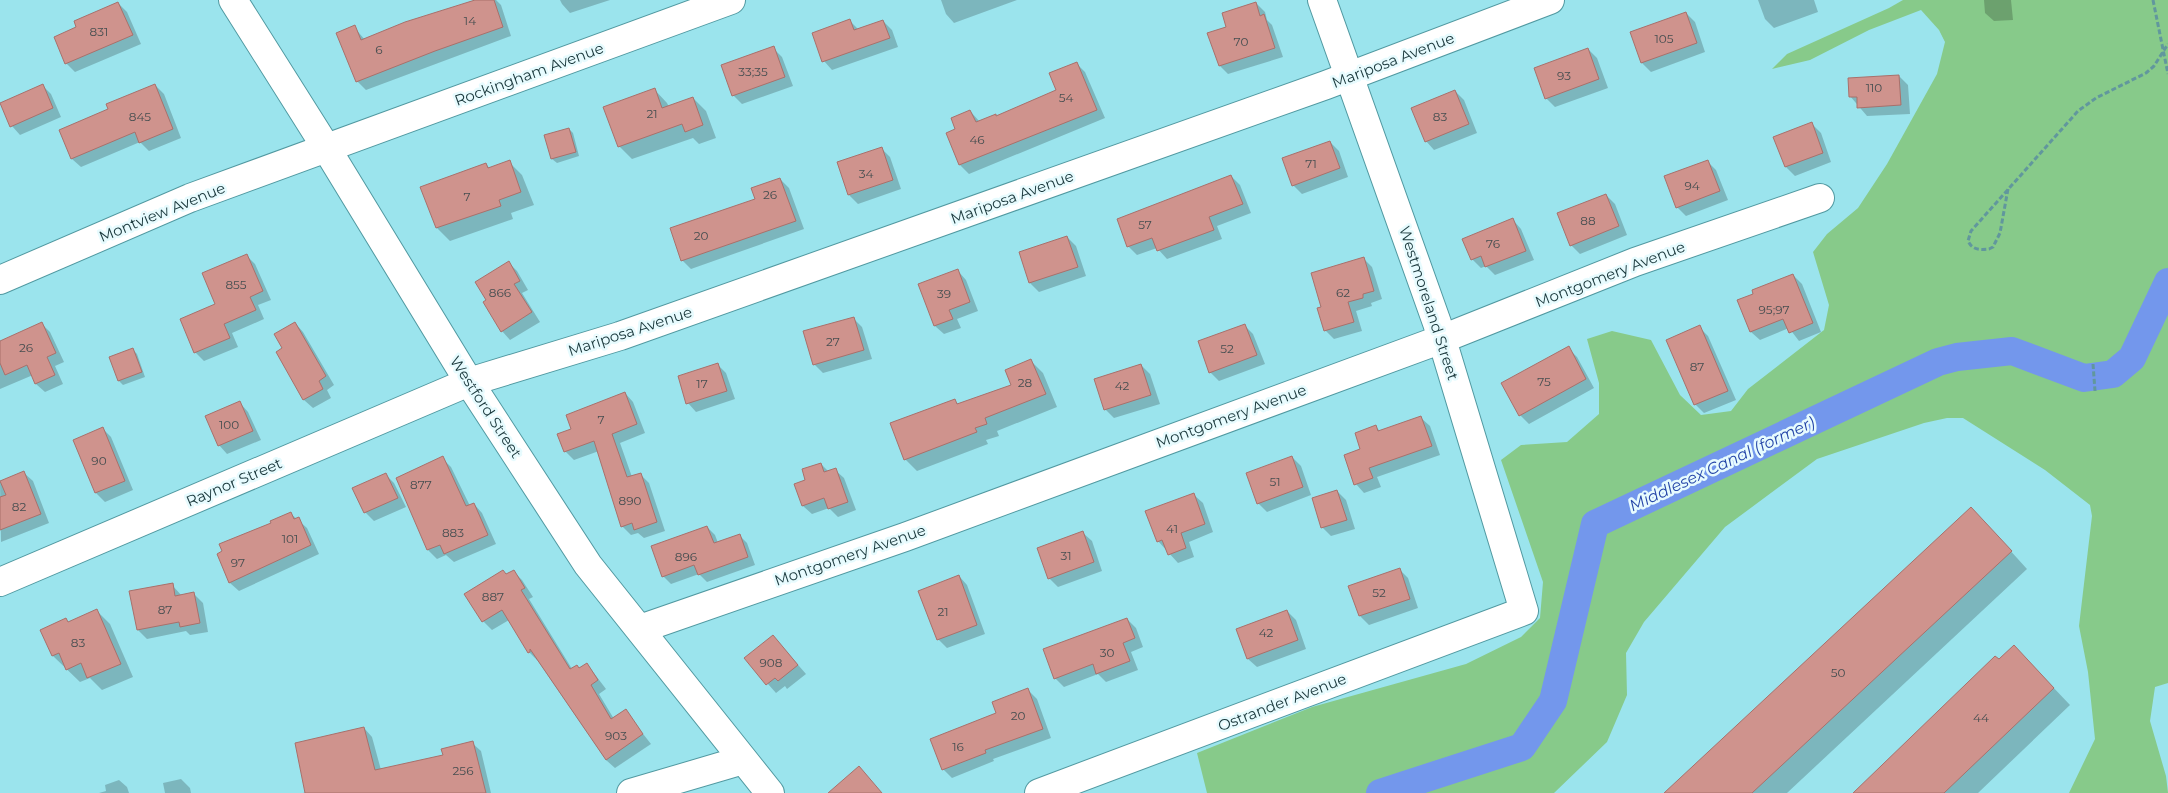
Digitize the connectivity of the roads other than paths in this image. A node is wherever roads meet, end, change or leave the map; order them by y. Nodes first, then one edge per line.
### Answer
1 (232, 0) edge
2 (731, 0) edge
3 (1322, 0) edge
4 (1550, 0) edge
5 (1351, 76) junction
6 (326, 148) junction
7 (1820, 198) dead end
8 (0, 280) edge
9 (1442, 338) junction
10 (469, 382) junction
11 (0, 582) edge
12 (1524, 611) joint
13 (640, 629) junction
14 (742, 760) junction
15 (631, 793) edge
16 (770, 793) edge
17 (1039, 793) edge

1 - 6 street, Westford Street
2 - 6 street, Rockingham Avenue
3 - 5 street, Westmoreland Street
4 - 5 street, Mariposa Avenue
5 - 9 street, Westmoreland Street
5 - 10 street, Mariposa Avenue
6 - 8 street, Montview Avenue
6 - 10 street, Westford Street
7 - 9 street, Montgomery Avenue
9 - 12 street, Westmoreland Street
9 - 13 street, Montgomery Avenue
10 - 11 street, Raynor Street
10 - 13 street, Westford Street
12 - 17 street, Ostrander Avenue
13 - 14 street, Westford Street
14 - 15 street
14 - 16 street, Westford Street

